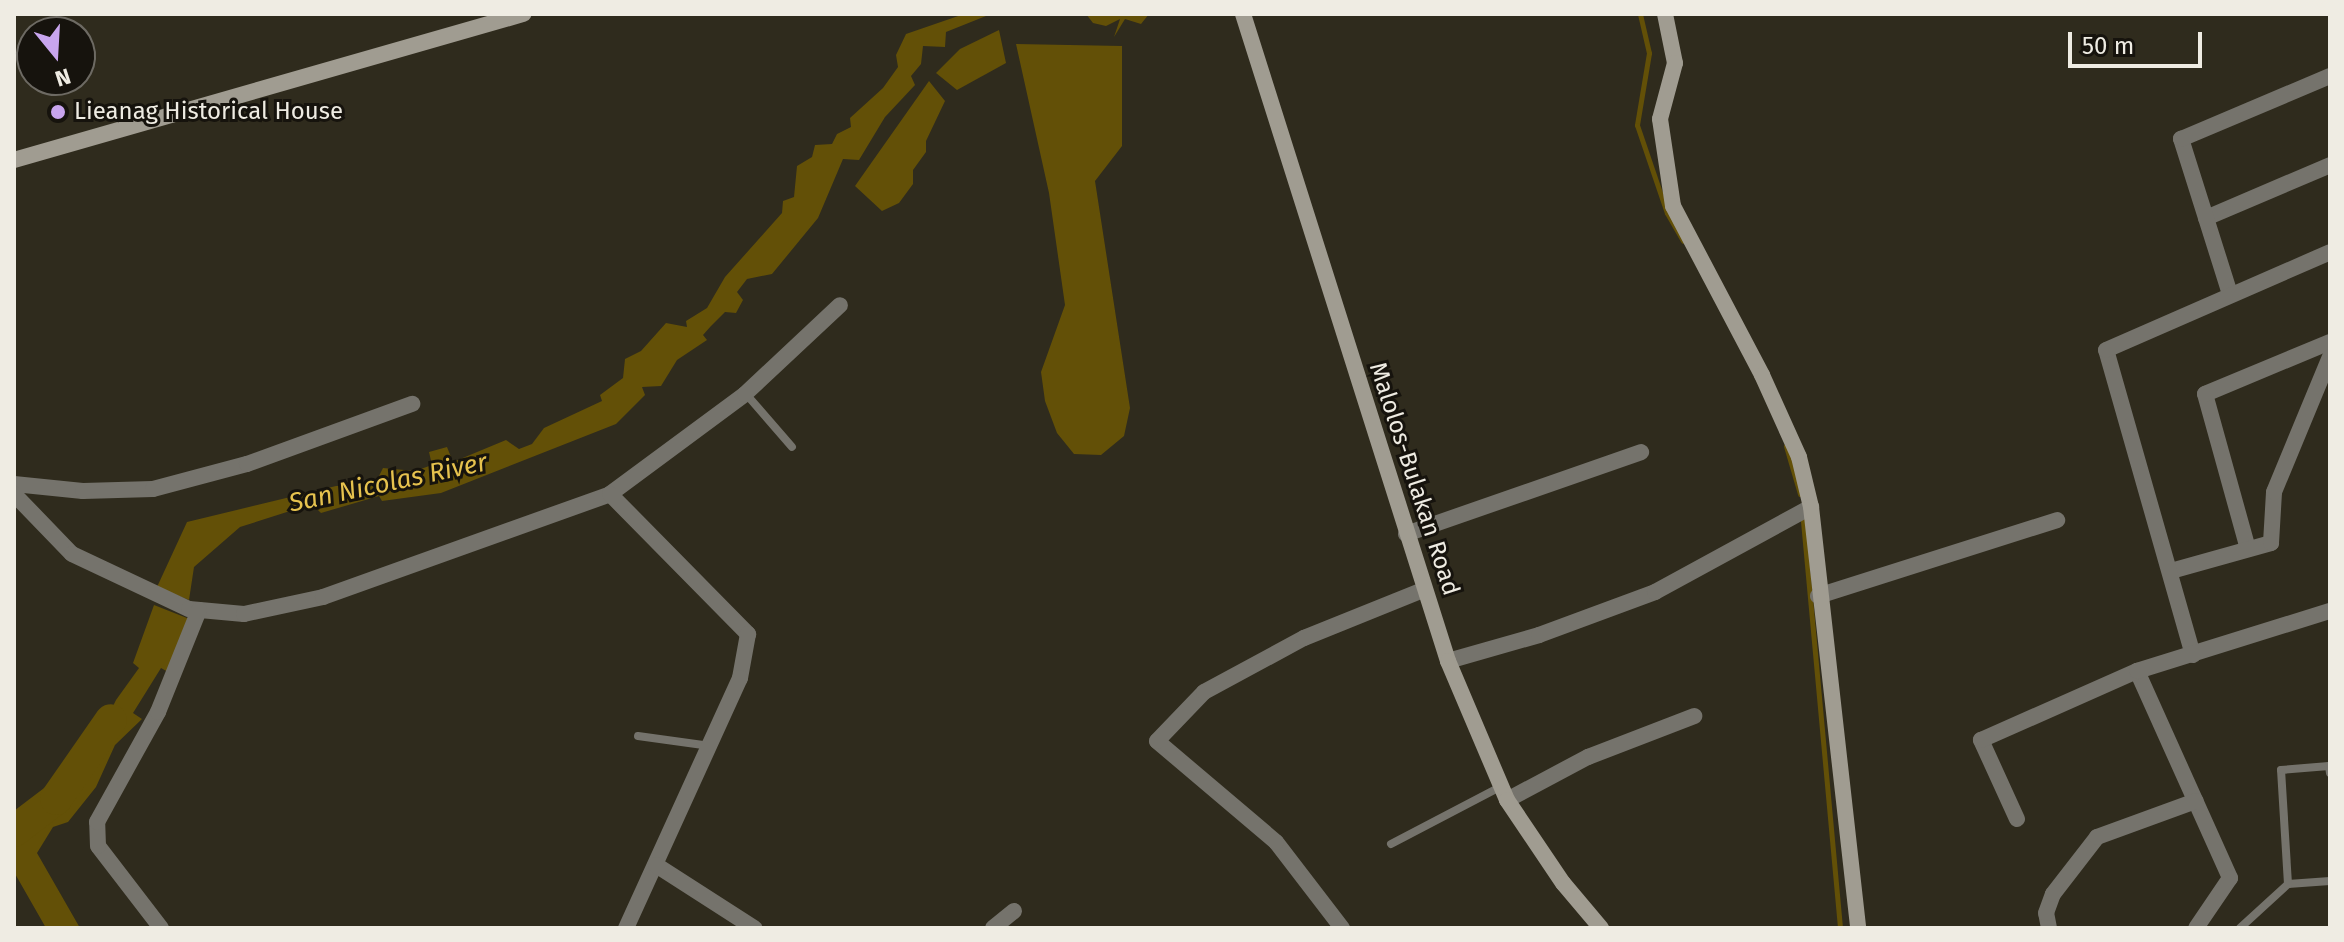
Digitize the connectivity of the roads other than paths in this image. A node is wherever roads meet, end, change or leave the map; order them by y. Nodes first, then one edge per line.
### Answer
1 (523, 14) edge
2 (1243, 14) edge
3 (1665, 14) edge
4 (2330, 76) edge
5 (14, 160) edge
6 (2330, 165) edge
7 (2206, 218) junction
8 (2330, 252) edge
9 (2230, 294) junction
10 (840, 305) dead end
11 (2330, 342) edge
12 (2330, 357) edge
13 (745, 394) junction
14 (412, 404) dead end
15 (792, 447) dead end
16 (1641, 452) dead end
17 (14, 484) edge
18 (14, 494) edge
19 (610, 494) junction
20 (1811, 507) junction
21 (2057, 520) dead end
22 (1406, 534) junction
23 (2248, 549) junction
24 (2171, 571) junction
25 (1423, 590) junction
26 (1818, 596) junction
27 (194, 610) junction
28 (2330, 611) edge
29 (2193, 655) junction
30 (1448, 661) junction
31 (2137, 671) junction
32 (1694, 716) dead end
33 (638, 736) dead end
34 (710, 746) junction
35 (2330, 773) edge
36 (1504, 794) junction
37 (2196, 801) junction
38 (2017, 819) dead end
39 (1391, 844) dead end
40 (656, 865) junction
41 (2330, 881) edge
42 (2288, 884) junction
43 (1014, 911) dead end
44 (161, 928) edge
45 (626, 928) edge
46 (754, 928) edge
47 (993, 928) edge
48 (1342, 928) edge
49 (1601, 928) edge
50 (1858, 928) edge
51 (2049, 928) edge
52 (2196, 928) edge
53 (2240, 928) edge

1 - 5 main road
2 - 22 main road, Malolos-Bulakan Road
3 - 20 main road
4 - 7 street
6 - 7 street
7 - 9 street
8 - 9 street
9 - 24 street
10 - 13 street
11 - 23 street
12 - 23 street
13 - 15 lane
13 - 19 street
14 - 17 street
16 - 22 street
18 - 27 street
19 - 27 street
19 - 34 street
20 - 26 main road
20 - 30 street
21 - 26 street
22 - 25 main road, Malolos-Bulakan Road
23 - 24 street
24 - 29 street
25 - 30 main road, Malolos-Bulakan Road
25 - 48 street
26 - 50 main road
27 - 44 street
28 - 29 street
29 - 31 street
30 - 36 main road, Malolos-Bulakan Road
31 - 37 street
31 - 38 street
32 - 36 street
33 - 34 lane
34 - 40 street
35 - 42 lane
36 - 39 lane
36 - 49 main road, Malolos-Bulakan Road
37 - 51 street
37 - 52 street
40 - 45 street
40 - 46 street
41 - 42 lane
42 - 53 lane
43 - 47 street

